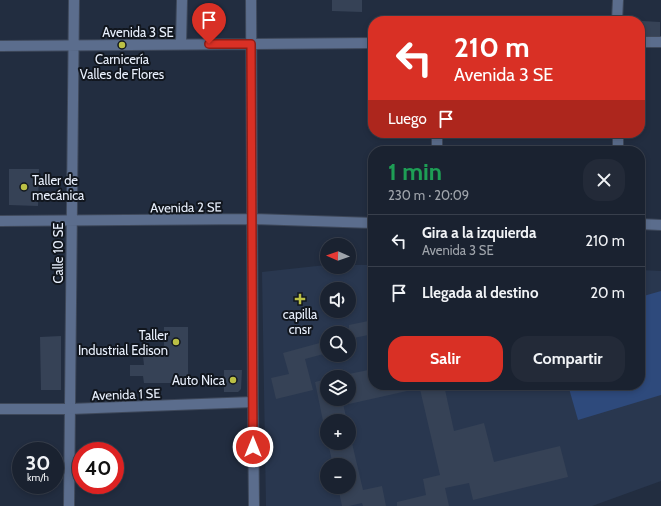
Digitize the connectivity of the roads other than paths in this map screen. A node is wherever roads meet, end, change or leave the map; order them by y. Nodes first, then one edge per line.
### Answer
1 (74, 0) edge
2 (182, 0) edge
3 (251, 0) edge
4 (618, 0) edge
5 (618, 16) edge
6 (645, 42) edge
7 (661, 42) edge
8 (181, 44) junction
9 (251, 44) junction
10 (368, 44) edge
11 (73, 45) junction
12 (0, 46) edge
13 (252, 219) junction
14 (72, 221) junction
15 (0, 222) edge
16 (368, 223) edge
17 (645, 224) edge
18 (661, 224) edge
19 (253, 402) junction
20 (0, 409) edge
21 (70, 410) junction
22 (69, 506) edge
23 (254, 506) edge

1 - 11 street, Calle 10 SE
2 - 8 street
3 - 9 street
4 - 5 street
6 - 7 street
8 - 9 street, Avenida 3 SE
8 - 11 street, Avenida 3 SE
9 - 10 street, Avenida 3 SE
9 - 13 street
11 - 12 street, Avenida 3 SE
11 - 14 street, Calle 10 SE
13 - 14 street, Avenida 2 SE
13 - 16 street, Avenida 2 SE
13 - 19 street
14 - 15 street, Avenida 2 SE
14 - 21 street, Calle 10 SE
17 - 18 street
19 - 21 street, Avenida 1 SE
19 - 23 street
20 - 21 street, Avenida 1 SE
21 - 22 street, Calle 10 SE

